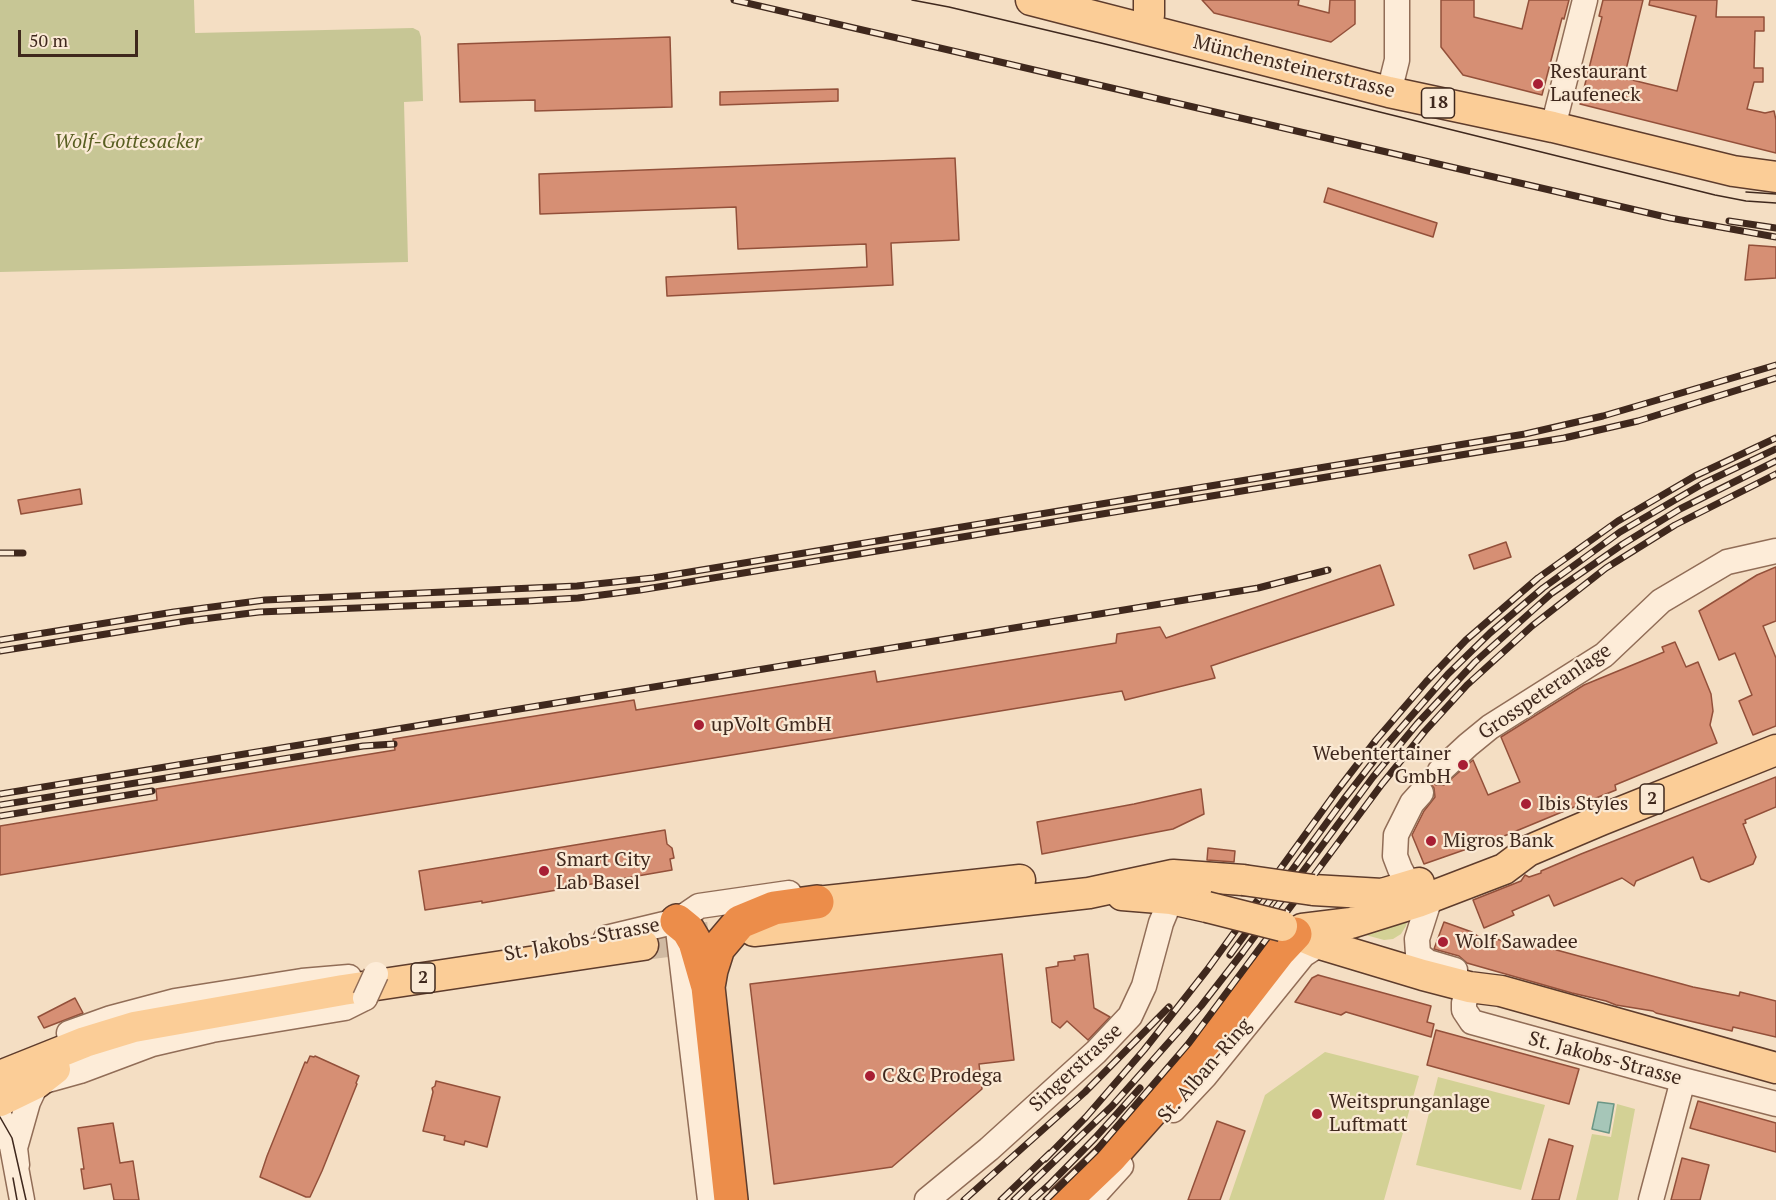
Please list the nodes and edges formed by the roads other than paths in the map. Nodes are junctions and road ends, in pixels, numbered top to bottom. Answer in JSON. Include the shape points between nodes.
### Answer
{"nodes":[{"id":1,"x":1031,"y":0,"type":"edge"},
{"id":2,"x":1397,"y":0,"type":"edge"},
{"id":3,"x":1585,"y":0,"type":"edge"},
{"id":4,"x":1147,"y":14,"type":"edge"},
{"id":5,"x":1389,"y":92,"type":"junction"},
{"id":6,"x":1553,"y":128,"type":"junction"},
{"id":7,"x":1733,"y":171,"type":"junction"},
{"id":8,"x":1776,"y":177,"type":"edge"},
{"id":9,"x":1776,"y":192,"type":"edge"},
{"id":10,"x":1776,"y":551,"type":"edge"},
{"id":11,"x":1776,"y":750,"type":"edge"},
{"id":12,"x":1440,"y":771,"type":"dead end"},
{"id":13,"x":1421,"y":793,"type":"dead end"},
{"id":14,"x":1243,"y":880,"type":"junction"},
{"id":15,"x":1172,"y":887,"type":"junction"},
{"id":16,"x":802,"y":904,"type":"junction"},
{"id":17,"x":1413,"y":906,"type":"junction"},
{"id":18,"x":676,"y":921,"type":"junction"},
{"id":19,"x":753,"y":931,"type":"dead end"},
{"id":20,"x":1300,"y":935,"type":"junction"},
{"id":21,"x":643,"y":945,"type":"tunnel mouth"},
{"id":22,"x":376,"y":974,"type":"junction"},
{"id":23,"x":708,"y":987,"type":"junction"},
{"id":24,"x":1469,"y":987,"type":"junction"},
{"id":25,"x":1501,"y":991,"type":"junction"},
{"id":26,"x":1776,"y":1068,"type":"edge"},
{"id":27,"x":16,"y":1075,"type":"edge"},
{"id":28,"x":1683,"y":1080,"type":"junction"},
{"id":29,"x":0,"y":1091,"type":"edge"},
{"id":30,"x":0,"y":1101,"type":"edge"},
{"id":31,"x":1776,"y":1104,"type":"edge"},
{"id":32,"x":0,"y":1117,"type":"edge"},
{"id":33,"x":0,"y":1145,"type":"edge"},
{"id":34,"x":17,"y":1165,"type":"junction"},
{"id":35,"x":22,"y":1200,"type":"edge"},
{"id":36,"x":710,"y":1200,"type":"edge"},
{"id":37,"x":731,"y":1200,"type":"edge"},
{"id":38,"x":927,"y":1200,"type":"edge"},
{"id":39,"x":1065,"y":1200,"type":"edge"},
{"id":40,"x":1090,"y":1200,"type":"edge"},
{"id":41,"x":1651,"y":1200,"type":"edge"}],
"edges":[{"from":1,"to":4,"type":"main road","name":"Münchensteinerstrasse"},
{"from":2,"to":5,"type":"street","via":[[1397,60]]},
{"from":3,"to":6,"type":"street"},
{"from":4,"to":5,"type":"main road","name":"Münchensteinerstrasse","number":"18","via":[[1260,60]]},
{"from":5,"to":6,"type":"main road","name":"Münchensteinerstrasse","number":"18"},
{"from":6,"to":7,"type":"main road","name":"Münchensteinerstrasse","number":"18"},
{"from":7,"to":8,"type":"main road","name":"Münchensteinerstrasse","number":"18"},
{"from":7,"to":9,"type":"main road","name":"Münchensteinerstrasse"},
{"from":10,"to":12,"type":"street","name":"Grosspeteranlage","via":[[1727,562],[1661,600],[1604,655],[1490,727]]},
{"from":11,"to":17,"type":"main road","number":"2","via":[[1528,851],[1499,856]]},
{"from":13,"to":17,"type":"street","via":[[1396,836],[1395,856]]},
{"from":14,"to":15,"type":"main road","name":"St. Jakobs-Strasse"},
{"from":14,"to":17,"type":"main road","name":"St. Jakobs-Strasse","bridge":true},
{"from":14,"to":20,"type":"main road","via":[[1257,891],[1267,909]]},
{"from":15,"to":16,"type":"main road","via":[[1113,874],[977,884]]},
{"from":15,"to":19,"type":"main road","name":"St. Jakobs-Strasse"},
{"from":15,"to":20,"type":"main road","name":"St. Jakobs-Strasse","bridge":true,"via":[[1207,907]]},
{"from":15,"to":38,"type":"street","name":"Singerstrasse","via":[[1144,986],[1130,1016],[989,1149]]},
{"from":16,"to":18,"type":"street","name":"St. Jakobs-Strasse","via":[[791,893],[725,901],[699,906]]},
{"from":16,"to":23,"type":"highway","via":[[759,913],[740,922],[718,948]]},
{"from":17,"to":20,"type":"main road","via":[[1351,923],[1302,929]]},
{"from":17,"to":20,"type":"street","name":"St. Jakobs-Strasse","via":[[1399,952]]},
{"from":17,"to":25,"type":"street","name":"St. Jakobs-Strasse","via":[[1418,954],[1428,962],[1473,976]]},
{"from":18,"to":22,"type":"street","name":"St. Jakobs-Strasse","via":[[606,938]]},
{"from":18,"to":23,"type":"highway","via":[[695,942]]},
{"from":18,"to":36,"type":"street"},
{"from":20,"to":24,"type":"main road","name":"St. Jakobs-Strasse"},
{"from":20,"to":39,"type":"highway","via":[[1268,945],[1228,1017],[1182,1076]]},
{"from":20,"to":40,"type":"street","name":"St. Alban-Ring","via":[[1302,955],[1205,1076]]},
{"from":21,"to":27,"type":"main road","name":"St. Jakobs-Strasse","number":"2","via":[[343,990],[134,1027],[86,1042]]},
{"from":22,"to":27,"type":"street","name":"St. Jakobs-Strasse","via":[[175,1001],[111,1018],[37,1047]]},
{"from":22,"to":27,"type":"street","name":"St. Jakobs-Strasse","bridge":true,"via":[[365,998],[345,1008],[152,1044],[80,1071]]},
{"from":23,"to":37,"type":"highway"},
{"from":24,"to":25,"type":"main road","name":"St. Jakobs-Strasse"},
{"from":24,"to":28,"type":"street","name":"St. Jakobs-Strasse","via":[[1464,1010],[1472,1022]]},
{"from":25,"to":26,"type":"main road","name":"St. Jakobs-Strasse"},
{"from":27,"to":29,"type":"street","name":"St. Jakobs-Strasse"},
{"from":27,"to":30,"type":"main road","name":"St. Jakobs-Strasse","number":"2"},
{"from":27,"to":34,"type":"street","via":[[24,1112],[15,1148]]},
{"from":28,"to":31,"type":"street","name":"St. Jakobs-Strasse"},
{"from":28,"to":41,"type":"street"},
{"from":32,"to":34,"type":"street"},
{"from":33,"to":34,"type":"street"},
{"from":34,"to":35,"type":"street"}]}
